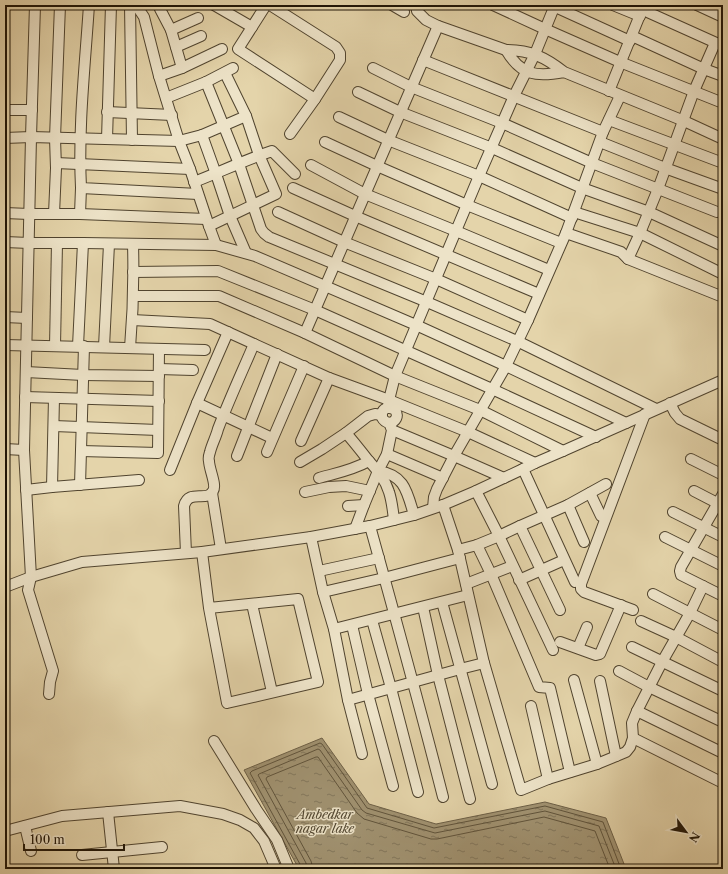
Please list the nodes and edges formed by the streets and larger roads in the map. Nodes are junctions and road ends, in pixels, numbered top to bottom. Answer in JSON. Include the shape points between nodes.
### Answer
{"nodes":[{"id":1,"x":35,"y":5,"type":"edge"},
{"id":2,"x":60,"y":5,"type":"edge"},
{"id":3,"x":89,"y":5,"type":"edge"},
{"id":4,"x":111,"y":5,"type":"edge"},
{"id":5,"x":130,"y":5,"type":"edge"},
{"id":6,"x":134,"y":5,"type":"edge"},
{"id":7,"x":214,"y":5,"type":"edge"},
{"id":8,"x":266,"y":5,"type":"edge"},
{"id":9,"x":270,"y":5,"type":"edge"},
{"id":10,"x":392,"y":5,"type":"edge"},
{"id":11,"x":416,"y":5,"type":"edge"},
{"id":12,"x":493,"y":5,"type":"edge"},
{"id":13,"x":613,"y":5,"type":"edge"},
{"id":14,"x":554,"y":6,"type":"edge"},
{"id":15,"x":701,"y":6,"type":"edge"},
{"id":16,"x":162,"y":7,"type":"edge"},
{"id":17,"x":642,"y":10,"type":"edge"},
{"id":18,"x":404,"y":12,"type":"dead end"},
{"id":19,"x":144,"y":17,"type":"junction"},
{"id":20,"x":198,"y":18,"type":"dead end"},
{"id":21,"x":723,"y":18,"type":"edge"},
{"id":22,"x":438,"y":26,"type":"junction"},
{"id":23,"x":252,"y":27,"type":"junction"},
{"id":24,"x":171,"y":30,"type":"junction"},
{"id":25,"x":545,"y":30,"type":"junction"},
{"id":26,"x":201,"y":36,"type":"dead end"},
{"id":27,"x":631,"y":38,"type":"junction"},
{"id":28,"x":719,"y":44,"type":"edge"},
{"id":29,"x":176,"y":47,"type":"junction"},
{"id":30,"x":222,"y":49,"type":"dead end"},
{"id":31,"x":506,"y":50,"type":"junction"},
{"id":32,"x":535,"y":54,"type":"junction"},
{"id":33,"x":423,"y":60,"type":"junction"},
{"id":34,"x":620,"y":62,"type":"junction"},
{"id":35,"x":182,"y":68,"type":"junction"},
{"id":36,"x":373,"y":68,"type":"dead end"},
{"id":37,"x":704,"y":69,"type":"junction"},
{"id":38,"x":526,"y":71,"type":"junction"},
{"id":39,"x":564,"y":72,"type":"junction"},
{"id":40,"x":159,"y":76,"type":"junction"},
{"id":41,"x":723,"y":76,"type":"edge"},
{"id":42,"x":206,"y":82,"type":"junction"},
{"id":43,"x":411,"y":87,"type":"junction"},
{"id":44,"x":609,"y":91,"type":"junction"},
{"id":45,"x":694,"y":91,"type":"junction"},
{"id":46,"x":358,"y":92,"type":"dead end"},
{"id":47,"x":514,"y":96,"type":"junction"},
{"id":48,"x":620,"y":96,"type":"junction"},
{"id":49,"x":166,"y":98,"type":"junction"},
{"id":50,"x":315,"y":99,"type":"junction"},
{"id":51,"x":723,"y":103,"type":"edge"},
{"id":52,"x":5,"y":110,"type":"edge"},
{"id":53,"x":32,"y":110,"type":"junction"},
{"id":54,"x":107,"y":112,"type":"junction"},
{"id":55,"x":400,"y":112,"type":"junction"},
{"id":56,"x":132,"y":113,"type":"junction"},
{"id":57,"x":172,"y":115,"type":"junction"},
{"id":58,"x":246,"y":116,"type":"junction"},
{"id":59,"x":339,"y":118,"type":"dead end"},
{"id":60,"x":609,"y":120,"type":"junction"},
{"id":61,"x":684,"y":121,"type":"junction"},
{"id":62,"x":502,"y":123,"type":"junction"},
{"id":63,"x":223,"y":126,"type":"junction"},
{"id":64,"x":202,"y":134,"type":"junction"},
{"id":65,"x":290,"y":134,"type":"dead end"},
{"id":66,"x":31,"y":137,"type":"junction"},
{"id":67,"x":602,"y":137,"type":"junction"},
{"id":68,"x":5,"y":138,"type":"edge"},
{"id":69,"x":55,"y":138,"type":"junction"},
{"id":70,"x":81,"y":139,"type":"junction"},
{"id":71,"x":107,"y":139,"type":"junction"},
{"id":72,"x":723,"y":139,"type":"edge"},
{"id":73,"x":132,"y":140,"type":"junction"},
{"id":74,"x":388,"y":140,"type":"junction"},
{"id":75,"x":179,"y":141,"type":"junction"},
{"id":76,"x":325,"y":142,"type":"dead end"},
{"id":77,"x":674,"y":144,"type":"junction"},
{"id":78,"x":492,"y":148,"type":"junction"},
{"id":79,"x":259,"y":155,"type":"junction"},
{"id":80,"x":56,"y":163,"type":"junction"},
{"id":81,"x":592,"y":163,"type":"junction"},
{"id":82,"x":723,"y":163,"type":"edge"},
{"id":83,"x":80,"y":164,"type":"junction"},
{"id":84,"x":239,"y":164,"type":"junction"},
{"id":85,"x":311,"y":165,"type":"dead end"},
{"id":86,"x":377,"y":166,"type":"junction"},
{"id":87,"x":665,"y":168,"type":"junction"},
{"id":88,"x":190,"y":169,"type":"junction"},
{"id":89,"x":216,"y":174,"type":"junction"},
{"id":90,"x":295,"y":174,"type":"dead end"},
{"id":91,"x":479,"y":176,"type":"junction"},
{"id":92,"x":194,"y":182,"type":"junction"},
{"id":93,"x":81,"y":188,"type":"junction"},
{"id":94,"x":293,"y":188,"type":"dead end"},
{"id":95,"x":582,"y":188,"type":"junction"},
{"id":96,"x":658,"y":189,"type":"junction"},
{"id":97,"x":723,"y":189,"type":"edge"},
{"id":98,"x":198,"y":194,"type":"junction"},
{"id":99,"x":365,"y":194,"type":"junction"},
{"id":100,"x":253,"y":205,"type":"junction"},
{"id":101,"x":467,"y":205,"type":"junction"},
{"id":102,"x":278,"y":212,"type":"dead end"},
{"id":103,"x":649,"y":212,"type":"junction"},
{"id":104,"x":717,"y":212,"type":"dead end"},
{"id":105,"x":5,"y":213,"type":"edge"},
{"id":106,"x":29,"y":214,"type":"junction"},
{"id":107,"x":54,"y":214,"type":"junction"},
{"id":108,"x":80,"y":214,"type":"junction"},
{"id":109,"x":573,"y":215,"type":"junction"},
{"id":110,"x":230,"y":216,"type":"junction"},
{"id":111,"x":355,"y":216,"type":"junction"},
{"id":112,"x":207,"y":222,"type":"junction"},
{"id":113,"x":456,"y":231,"type":"junction"},
{"id":114,"x":566,"y":232,"type":"junction"},
{"id":115,"x":640,"y":233,"type":"junction"},
{"id":116,"x":5,"y":242,"type":"edge"},
{"id":117,"x":344,"y":242,"type":"junction"},
{"id":118,"x":29,"y":243,"type":"junction"},
{"id":119,"x":57,"y":243,"type":"junction"},
{"id":120,"x":83,"y":243,"type":"junction"},
{"id":121,"x":561,"y":243,"type":"junction"},
{"id":122,"x":109,"y":244,"type":"junction"},
{"id":123,"x":133,"y":244,"type":"junction"},
{"id":124,"x":216,"y":245,"type":"junction"},
{"id":125,"x":723,"y":246,"type":"edge"},
{"id":126,"x":246,"y":253,"type":"junction"},
{"id":127,"x":446,"y":254,"type":"junction"},
{"id":128,"x":628,"y":259,"type":"junction"},
{"id":129,"x":335,"y":263,"type":"junction"},
{"id":130,"x":549,"y":270,"type":"junction"},
{"id":131,"x":133,"y":272,"type":"junction"},
{"id":132,"x":723,"y":274,"type":"edge"},
{"id":133,"x":436,"y":279,"type":"junction"},
{"id":134,"x":325,"y":286,"type":"junction"},
{"id":135,"x":539,"y":294,"type":"junction"},
{"id":136,"x":133,"y":296,"type":"junction"},
{"id":137,"x":723,"y":297,"type":"edge"},
{"id":138,"x":427,"y":302,"type":"junction"},
{"id":139,"x":315,"y":310,"type":"junction"},
{"id":140,"x":5,"y":317,"type":"edge"},
{"id":141,"x":27,"y":318,"type":"junction"},
{"id":142,"x":132,"y":320,"type":"junction"},
{"id":143,"x":528,"y":320,"type":"junction"},
{"id":144,"x":416,"y":325,"type":"junction"},
{"id":145,"x":228,"y":332,"type":"junction"},
{"id":146,"x":305,"y":333,"type":"junction"},
{"id":147,"x":517,"y":341,"type":"junction"},
{"id":148,"x":254,"y":344,"type":"junction"},
{"id":149,"x":5,"y":345,"type":"edge"},
{"id":150,"x":26,"y":345,"type":"junction"},
{"id":151,"x":56,"y":346,"type":"junction"},
{"id":152,"x":81,"y":346,"type":"junction"},
{"id":153,"x":104,"y":347,"type":"junction"},
{"id":154,"x":130,"y":348,"type":"junction"},
{"id":155,"x":160,"y":349,"type":"junction"},
{"id":156,"x":205,"y":350,"type":"dead end"},
{"id":157,"x":406,"y":350,"type":"junction"},
{"id":158,"x":277,"y":354,"type":"junction"},
{"id":159,"x":304,"y":366,"type":"junction"},
{"id":160,"x":506,"y":366,"type":"junction"},
{"id":161,"x":193,"y":370,"type":"dead end"},
{"id":162,"x":26,"y":372,"type":"junction"},
{"id":163,"x":159,"y":372,"type":"junction"},
{"id":164,"x":83,"y":375,"type":"junction"},
{"id":165,"x":395,"y":376,"type":"junction"},
{"id":166,"x":329,"y":378,"type":"junction"},
{"id":167,"x":723,"y":380,"type":"edge"},
{"id":168,"x":492,"y":389,"type":"junction"},
{"id":169,"x":25,"y":397,"type":"junction"},
{"id":170,"x":54,"y":398,"type":"junction"},
{"id":171,"x":83,"y":399,"type":"junction"},
{"id":172,"x":158,"y":401,"type":"junction"},
{"id":173,"x":197,"y":403,"type":"junction"},
{"id":174,"x":670,"y":403,"type":"junction"},
{"id":175,"x":386,"y":407,"type":"junction"},
{"id":176,"x":656,"y":409,"type":"junction"},
{"id":177,"x":480,"y":410,"type":"junction"},
{"id":178,"x":645,"y":414,"type":"junction"},
{"id":179,"x":223,"y":416,"type":"junction"},
{"id":180,"x":626,"y":423,"type":"junction"},
{"id":181,"x":54,"y":426,"type":"junction"},
{"id":182,"x":391,"y":426,"type":"junction"},
{"id":183,"x":82,"y":427,"type":"junction"},
{"id":184,"x":248,"y":427,"type":"junction"},
{"id":185,"x":158,"y":430,"type":"junction"},
{"id":186,"x":468,"y":432,"type":"junction"},
{"id":187,"x":346,"y":433,"type":"junction"},
{"id":188,"x":596,"y":437,"type":"junction"},
{"id":189,"x":272,"y":438,"type":"junction"},
{"id":190,"x":723,"y":440,"type":"edge"},
{"id":191,"x":301,"y":441,"type":"dead end"},
{"id":192,"x":5,"y":449,"type":"edge"},
{"id":193,"x":24,"y":450,"type":"junction"},
{"id":194,"x":81,"y":451,"type":"junction"},
{"id":195,"x":266,"y":452,"type":"dead end"},
{"id":196,"x":563,"y":452,"type":"junction"},
{"id":197,"x":387,"y":454,"type":"junction"},
{"id":198,"x":237,"y":456,"type":"dead end"},
{"id":199,"x":454,"y":456,"type":"junction"},
{"id":200,"x":691,"y":459,"type":"dead end"},
{"id":201,"x":369,"y":461,"type":"junction"},
{"id":202,"x":300,"y":462,"type":"dead end"},
{"id":203,"x":534,"y":463,"type":"junction"},
{"id":204,"x":523,"y":469,"type":"junction"},
{"id":205,"x":170,"y":470,"type":"dead end"},
{"id":206,"x":378,"y":471,"type":"junction"},
{"id":207,"x":723,"y":475,"type":"edge"},
{"id":208,"x":319,"y":478,"type":"dead end"},
{"id":209,"x":443,"y":478,"type":"junction"},
{"id":210,"x":504,"y":478,"type":"junction"},
{"id":211,"x":139,"y":480,"type":"dead end"},
{"id":212,"x":606,"y":484,"type":"dead end"},
{"id":213,"x":80,"y":485,"type":"junction"},
{"id":214,"x":52,"y":487,"type":"junction"},
{"id":215,"x":26,"y":490,"type":"junction"},
{"id":216,"x":370,"y":491,"type":"junction"},
{"id":217,"x":476,"y":491,"type":"junction"},
{"id":218,"x":694,"y":491,"type":"dead end"},
{"id":219,"x":305,"y":492,"type":"dead end"},
{"id":220,"x":212,"y":493,"type":"junction"},
{"id":221,"x":590,"y":493,"type":"junction"},
{"id":222,"x":721,"y":501,"type":"edge"},
{"id":223,"x":568,"y":505,"type":"junction"},
{"id":224,"x":348,"y":506,"type":"dead end"},
{"id":225,"x":364,"y":506,"type":"junction"},
{"id":226,"x":438,"y":506,"type":"junction"},
{"id":227,"x":673,"y":512,"type":"dead end"},
{"id":228,"x":414,"y":515,"type":"junction"},
{"id":229,"x":544,"y":515,"type":"junction"},
{"id":230,"x":601,"y":516,"type":"dead end"},
{"id":231,"x":394,"y":520,"type":"junction"},
{"id":232,"x":370,"y":526,"type":"junction"},
{"id":233,"x":520,"y":526,"type":"junction"},
{"id":234,"x":704,"y":527,"type":"junction"},
{"id":235,"x":355,"y":529,"type":"junction"},
{"id":236,"x":499,"y":536,"type":"junction"},
{"id":237,"x":665,"y":537,"type":"dead end"},
{"id":238,"x":723,"y":537,"type":"edge"},
{"id":239,"x":310,"y":538,"type":"junction"},
{"id":240,"x":584,"y":542,"type":"dead end"},
{"id":241,"x":477,"y":545,"type":"junction"},
{"id":242,"x":221,"y":549,"type":"junction"},
{"id":243,"x":690,"y":549,"type":"junction"},
{"id":244,"x":202,"y":552,"type":"junction"},
{"id":245,"x":186,"y":553,"type":"junction"},
{"id":246,"x":459,"y":554,"type":"junction"},
{"id":247,"x":379,"y":558,"type":"junction"},
{"id":248,"x":564,"y":560,"type":"junction"},
{"id":249,"x":512,"y":566,"type":"junction"},
{"id":250,"x":723,"y":566,"type":"edge"},
{"id":251,"x":542,"y":571,"type":"junction"},
{"id":252,"x":319,"y":572,"type":"junction"},
{"id":253,"x":490,"y":574,"type":"junction"},
{"id":254,"x":31,"y":577,"type":"junction"},
{"id":255,"x":384,"y":578,"type":"junction"},
{"id":256,"x":519,"y":580,"type":"junction"},
{"id":257,"x":575,"y":582,"type":"dead end"},
{"id":258,"x":466,"y":584,"type":"junction"},
{"id":259,"x":703,"y":586,"type":"junction"},
{"id":260,"x":5,"y":587,"type":"edge"},
{"id":261,"x":323,"y":592,"type":"junction"},
{"id":262,"x":653,"y":594,"type":"dead end"},
{"id":263,"x":468,"y":595,"type":"junction"},
{"id":264,"x":723,"y":596,"type":"edge"},
{"id":265,"x":442,"y":602,"type":"junction"},
{"id":266,"x":252,"y":604,"type":"junction"},
{"id":267,"x":621,"y":605,"type":"junction"},
{"id":268,"x":423,"y":607,"type":"junction"},
{"id":269,"x":209,"y":608,"type":"junction"},
{"id":270,"x":560,"y":610,"type":"dead end"},
{"id":271,"x":633,"y":610,"type":"dead end"},
{"id":272,"x":395,"y":613,"type":"junction"},
{"id":273,"x":690,"y":613,"type":"junction"},
{"id":274,"x":372,"y":620,"type":"junction"},
{"id":275,"x":641,"y":621,"type":"dead end"},
{"id":276,"x":352,"y":625,"type":"junction"},
{"id":277,"x":587,"y":627,"type":"dead end"},
{"id":278,"x":334,"y":629,"type":"junction"},
{"id":279,"x":723,"y":630,"type":"edge"},
{"id":280,"x":676,"y":638,"type":"junction"},
{"id":281,"x":560,"y":642,"type":"dead end"},
{"id":282,"x":632,"y":647,"type":"dead end"},
{"id":283,"x":578,"y":648,"type":"junction"},
{"id":284,"x":552,"y":650,"type":"dead end"},
{"id":285,"x":662,"y":662,"type":"junction"},
{"id":286,"x":723,"y":662,"type":"edge"},
{"id":287,"x":484,"y":663,"type":"junction"},
{"id":288,"x":460,"y":669,"type":"junction"},
{"id":289,"x":619,"y":671,"type":"dead end"},
{"id":290,"x":438,"y":675,"type":"junction"},
{"id":291,"x":574,"y":680,"type":"dead end"},
{"id":292,"x":600,"y":681,"type":"dead end"},
{"id":293,"x":413,"y":682,"type":"junction"},
{"id":294,"x":649,"y":687,"type":"junction"},
{"id":295,"x":391,"y":688,"type":"junction"},
{"id":296,"x":723,"y":691,"type":"edge"},
{"id":297,"x":272,"y":692,"type":"junction"},
{"id":298,"x":49,"y":694,"type":"dead end"},
{"id":299,"x":368,"y":694,"type":"junction"},
{"id":300,"x":348,"y":700,"type":"junction"},
{"id":301,"x":531,"y":706,"type":"dead end"},
{"id":302,"x":637,"y":711,"type":"junction"},
{"id":303,"x":723,"y":722,"type":"edge"},
{"id":304,"x":633,"y":738,"type":"junction"},
{"id":305,"x":214,"y":741,"type":"dead end"},
{"id":306,"x":723,"y":753,"type":"edge"},
{"id":307,"x":362,"y":754,"type":"dead end"},
{"id":308,"x":616,"y":756,"type":"junction"},
{"id":309,"x":597,"y":764,"type":"junction"},
{"id":310,"x":570,"y":772,"type":"junction"},
{"id":311,"x":548,"y":779,"type":"junction"},
{"id":312,"x":723,"y":782,"type":"edge"},
{"id":313,"x":492,"y":784,"type":"dead end"},
{"id":314,"x":393,"y":786,"type":"dead end"},
{"id":315,"x":418,"y":792,"type":"dead end"},
{"id":316,"x":443,"y":797,"type":"dead end"},
{"id":317,"x":470,"y":799,"type":"dead end"},
{"id":318,"x":108,"y":812,"type":"junction"},
{"id":319,"x":25,"y":826,"type":"junction"},
{"id":320,"x":5,"y":831,"type":"edge"},
{"id":321,"x":162,"y":847,"type":"dead end"},
{"id":322,"x":31,"y":851,"type":"dead end"},
{"id":323,"x":112,"y":852,"type":"junction"},
{"id":324,"x":82,"y":855,"type":"dead end"},
{"id":325,"x":114,"y":869,"type":"edge"},
{"id":326,"x":276,"y":869,"type":"edge"},
{"id":327,"x":289,"y":869,"type":"edge"}],
"edges":[{"from":1,"to":53,"type":"street"},
{"from":2,"to":69,"type":"street"},
{"from":3,"to":70,"type":"street"},
{"from":4,"to":54,"type":"street"},
{"from":5,"to":56,"type":"street"},
{"from":6,"to":19,"type":"street"},
{"from":7,"to":23,"type":"street"},
{"from":8,"to":23,"type":"street"},
{"from":9,"to":50,"type":"street","via":[[340,53],[340,60]]},
{"from":10,"to":18,"type":"street"},
{"from":11,"to":22,"type":"street","via":[[417,11],[426,20]]},
{"from":12,"to":25,"type":"street"},
{"from":13,"to":17,"type":"street"},
{"from":14,"to":25,"type":"street"},
{"from":14,"to":27,"type":"street"},
{"from":15,"to":21,"type":"street"},
{"from":16,"to":19,"type":"street"},
{"from":16,"to":24,"type":"street"},
{"from":17,"to":27,"type":"street"},
{"from":17,"to":28,"type":"street"},
{"from":19,"to":40,"type":"street"},
{"from":20,"to":24,"type":"street"},
{"from":22,"to":31,"type":"street"},
{"from":22,"to":33,"type":"street"},
{"from":23,"to":50,"type":"street","via":[[238,49]]},
{"from":24,"to":29,"type":"street"},
{"from":25,"to":32,"type":"street"},
{"from":25,"to":34,"type":"street"},
{"from":26,"to":29,"type":"street"},
{"from":27,"to":34,"type":"street"},
{"from":27,"to":37,"type":"street"},
{"from":28,"to":37,"type":"street"},
{"from":29,"to":35,"type":"street"},
{"from":30,"to":35,"type":"street"},
{"from":31,"to":32,"type":"street"},
{"from":31,"to":38,"type":"street","via":[[517,65]]},
{"from":32,"to":38,"type":"street"},
{"from":32,"to":39,"type":"street"},
{"from":33,"to":43,"type":"street"},
{"from":33,"to":47,"type":"street"},
{"from":34,"to":44,"type":"street"},
{"from":34,"to":45,"type":"street"},
{"from":35,"to":40,"type":"street"},
{"from":36,"to":43,"type":"street"},
{"from":37,"to":41,"type":"street"},
{"from":37,"to":45,"type":"street"},
{"from":38,"to":39,"type":"street","via":[[543,75]]},
{"from":38,"to":47,"type":"street"},
{"from":39,"to":44,"type":"street"},
{"from":40,"to":49,"type":"street"},
{"from":42,"to":49,"type":"street"},
{"from":42,"to":58,"type":"street","via":[[229,70]]},
{"from":42,"to":63,"type":"street"},
{"from":43,"to":55,"type":"street"},
{"from":43,"to":62,"type":"street"},
{"from":44,"to":48,"type":"street"},
{"from":45,"to":51,"type":"street"},
{"from":45,"to":61,"type":"street"},
{"from":46,"to":55,"type":"street"},
{"from":47,"to":62,"type":"street"},
{"from":47,"to":67,"type":"street"},
{"from":48,"to":60,"type":"street"},
{"from":48,"to":61,"type":"street"},
{"from":49,"to":57,"type":"street"},
{"from":50,"to":65,"type":"street"},
{"from":52,"to":53,"type":"street"},
{"from":53,"to":66,"type":"street"},
{"from":54,"to":56,"type":"street"},
{"from":54,"to":71,"type":"street"},
{"from":55,"to":74,"type":"street"},
{"from":55,"to":78,"type":"street"},
{"from":56,"to":57,"type":"street"},
{"from":56,"to":73,"type":"street"},
{"from":57,"to":75,"type":"street"},
{"from":58,"to":63,"type":"street"},
{"from":58,"to":79,"type":"street"},
{"from":59,"to":74,"type":"street"},
{"from":60,"to":67,"type":"street"},
{"from":60,"to":77,"type":"street"},
{"from":61,"to":72,"type":"street"},
{"from":61,"to":77,"type":"street"},
{"from":62,"to":78,"type":"street"},
{"from":62,"to":81,"type":"street"},
{"from":63,"to":64,"type":"street"},
{"from":63,"to":84,"type":"street"},
{"from":64,"to":75,"type":"street"},
{"from":64,"to":89,"type":"street"},
{"from":66,"to":68,"type":"street"},
{"from":66,"to":69,"type":"street"},
{"from":66,"to":106,"type":"street"},
{"from":67,"to":81,"type":"street"},
{"from":67,"to":87,"type":"street"},
{"from":69,"to":70,"type":"street"},
{"from":69,"to":80,"type":"street"},
{"from":70,"to":71,"type":"street"},
{"from":70,"to":83,"type":"street"},
{"from":71,"to":73,"type":"street"},
{"from":73,"to":75,"type":"street"},
{"from":74,"to":86,"type":"street"},
{"from":74,"to":91,"type":"street"},
{"from":75,"to":88,"type":"street"},
{"from":76,"to":86,"type":"street"},
{"from":77,"to":82,"type":"street"},
{"from":77,"to":87,"type":"street"},
{"from":78,"to":91,"type":"street"},
{"from":78,"to":95,"type":"street"},
{"from":79,"to":84,"type":"street"},
{"from":79,"to":90,"type":"street","via":[[272,151]]},
{"from":79,"to":100,"type":"street","via":[[276,194]]},
{"from":80,"to":83,"type":"street"},
{"from":80,"to":107,"type":"street"},
{"from":81,"to":95,"type":"street"},
{"from":81,"to":96,"type":"street"},
{"from":83,"to":88,"type":"street"},
{"from":83,"to":93,"type":"street"},
{"from":84,"to":89,"type":"street"},
{"from":84,"to":100,"type":"street"},
{"from":85,"to":99,"type":"street"},
{"from":86,"to":99,"type":"street"},
{"from":86,"to":101,"type":"street"},
{"from":87,"to":96,"type":"street"},
{"from":87,"to":97,"type":"street"},
{"from":88,"to":92,"type":"street"},
{"from":89,"to":92,"type":"street"},
{"from":89,"to":110,"type":"street"},
{"from":91,"to":101,"type":"street"},
{"from":91,"to":109,"type":"street"},
{"from":92,"to":98,"type":"street"},
{"from":93,"to":98,"type":"street"},
{"from":93,"to":108,"type":"street"},
{"from":94,"to":111,"type":"street"},
{"from":95,"to":103,"type":"street"},
{"from":95,"to":109,"type":"street"},
{"from":96,"to":103,"type":"street"},
{"from":96,"to":104,"type":"street"},
{"from":98,"to":112,"type":"street"},
{"from":99,"to":111,"type":"street"},
{"from":99,"to":113,"type":"street"},
{"from":100,"to":110,"type":"street"},
{"from":100,"to":129,"type":"street","via":[[261,229],[269,237]]},
{"from":101,"to":113,"type":"street"},
{"from":101,"to":121,"type":"street"},
{"from":102,"to":117,"type":"street"},
{"from":103,"to":115,"type":"street"},
{"from":103,"to":125,"type":"street"},
{"from":105,"to":106,"type":"street"},
{"from":106,"to":107,"type":"street"},
{"from":106,"to":118,"type":"street"},
{"from":107,"to":108,"type":"street"},
{"from":108,"to":112,"type":"street"},
{"from":109,"to":114,"type":"street"},
{"from":109,"to":115,"type":"street"},
{"from":110,"to":112,"type":"street"},
{"from":110,"to":126,"type":"street"},
{"from":111,"to":117,"type":"street"},
{"from":111,"to":127,"type":"street"},
{"from":112,"to":124,"type":"street"},
{"from":113,"to":127,"type":"street"},
{"from":113,"to":130,"type":"street"},
{"from":114,"to":121,"type":"street"},
{"from":114,"to":128,"type":"street","via":[[621,252]]},
{"from":115,"to":128,"type":"street"},
{"from":115,"to":132,"type":"street"},
{"from":116,"to":118,"type":"street"},
{"from":117,"to":129,"type":"street"},
{"from":117,"to":133,"type":"street"},
{"from":118,"to":119,"type":"street"},
{"from":118,"to":141,"type":"street"},
{"from":119,"to":120,"type":"street"},
{"from":119,"to":151,"type":"street"},
{"from":120,"to":122,"type":"street"},
{"from":120,"to":152,"type":"street"},
{"from":121,"to":130,"type":"street"},
{"from":122,"to":123,"type":"street"},
{"from":122,"to":153,"type":"street"},
{"from":123,"to":124,"type":"street"},
{"from":123,"to":131,"type":"street"},
{"from":124,"to":126,"type":"street"},
{"from":126,"to":134,"type":"street"},
{"from":127,"to":133,"type":"street"},
{"from":127,"to":135,"type":"street"},
{"from":128,"to":137,"type":"street"},
{"from":129,"to":134,"type":"street"},
{"from":129,"to":138,"type":"street"},
{"from":130,"to":135,"type":"street"},
{"from":131,"to":136,"type":"street"},
{"from":131,"to":139,"type":"street","via":[[218,271]]},
{"from":133,"to":138,"type":"street"},
{"from":133,"to":143,"type":"street"},
{"from":134,"to":139,"type":"street"},
{"from":134,"to":144,"type":"street"},
{"from":135,"to":143,"type":"street"},
{"from":136,"to":142,"type":"street"},
{"from":136,"to":146,"type":"street","via":[[219,296]]},
{"from":138,"to":144,"type":"street"},
{"from":138,"to":147,"type":"street"},
{"from":139,"to":146,"type":"street"},
{"from":139,"to":157,"type":"street"},
{"from":140,"to":141,"type":"street"},
{"from":141,"to":150,"type":"street"},
{"from":142,"to":145,"type":"street","via":[[210,324]]},
{"from":142,"to":154,"type":"street"},
{"from":143,"to":147,"type":"street"},
{"from":144,"to":157,"type":"street"},
{"from":144,"to":160,"type":"street"},
{"from":145,"to":148,"type":"street"},
{"from":145,"to":173,"type":"street"},
{"from":146,"to":165,"type":"street"},
{"from":147,"to":160,"type":"street"},
{"from":147,"to":176,"type":"street"},
{"from":148,"to":158,"type":"street"},
{"from":148,"to":179,"type":"street"},
{"from":149,"to":150,"type":"street"},
{"from":150,"to":151,"type":"street"},
{"from":150,"to":162,"type":"street"},
{"from":151,"to":152,"type":"street"},
{"from":152,"to":153,"type":"street"},
{"from":152,"to":164,"type":"street"},
{"from":153,"to":154,"type":"street"},
{"from":154,"to":155,"type":"street"},
{"from":155,"to":156,"type":"street"},
{"from":155,"to":163,"type":"street"},
{"from":157,"to":165,"type":"street"},
{"from":157,"to":168,"type":"street"},
{"from":158,"to":159,"type":"street"},
{"from":158,"to":184,"type":"street"},
{"from":159,"to":166,"type":"street"},
{"from":159,"to":189,"type":"street"},
{"from":160,"to":168,"type":"street"},
{"from":160,"to":180,"type":"street"},
{"from":161,"to":163,"type":"street"},
{"from":162,"to":164,"type":"street"},
{"from":162,"to":169,"type":"street"},
{"from":163,"to":164,"type":"street"},
{"from":163,"to":172,"type":"street"},
{"from":164,"to":171,"type":"street"},
{"from":165,"to":175,"type":"street"},
{"from":165,"to":177,"type":"street"},
{"from":166,"to":175,"type":"street"},
{"from":166,"to":191,"type":"street"},
{"from":167,"to":174,"type":"street"},
{"from":168,"to":177,"type":"street"},
{"from":168,"to":188,"type":"street"},
{"from":169,"to":170,"type":"street"},
{"from":169,"to":193,"type":"street"},
{"from":170,"to":171,"type":"street"},
{"from":170,"to":181,"type":"street"},
{"from":171,"to":172,"type":"street"},
{"from":171,"to":183,"type":"street"},
{"from":172,"to":185,"type":"street"},
{"from":173,"to":179,"type":"street"},
{"from":173,"to":205,"type":"street"},
{"from":174,"to":176,"type":"street"},
{"from":174,"to":190,"type":"street","via":[[680,418]]},
{"from":175,"to":182,"type":"street","via":[[383,420]]},
{"from":175,"to":182,"type":"street","via":[[391,407],[397,415]]},
{"from":175,"to":186,"type":"street"},
{"from":175,"to":187,"type":"street","via":[[368,416]]},
{"from":176,"to":178,"type":"street"},
{"from":177,"to":186,"type":"street"},
{"from":177,"to":196,"type":"street"},
{"from":178,"to":180,"type":"street"},
{"from":178,"to":267,"type":"street","via":[[581,584],[584,592]]},
{"from":179,"to":184,"type":"street"},
{"from":179,"to":220,"type":"street","via":[[208,460],[214,487]]},
{"from":180,"to":188,"type":"street"},
{"from":181,"to":183,"type":"street"},
{"from":181,"to":214,"type":"street"},
{"from":182,"to":197,"type":"street"},
{"from":182,"to":199,"type":"street"},
{"from":183,"to":185,"type":"street"},
{"from":183,"to":194,"type":"street"},
{"from":184,"to":189,"type":"street"},
{"from":184,"to":198,"type":"street"},
{"from":185,"to":194,"type":"street","via":[[158,453]]},
{"from":186,"to":199,"type":"street"},
{"from":186,"to":203,"type":"street"},
{"from":187,"to":201,"type":"street"},
{"from":187,"to":202,"type":"street"},
{"from":188,"to":196,"type":"street"},
{"from":189,"to":195,"type":"street"},
{"from":192,"to":193,"type":"street"},
{"from":193,"to":215,"type":"street"},
{"from":194,"to":213,"type":"street"},
{"from":196,"to":203,"type":"street"},
{"from":197,"to":206,"type":"street"},
{"from":197,"to":209,"type":"street"},
{"from":199,"to":209,"type":"street"},
{"from":199,"to":210,"type":"street"},
{"from":200,"to":207,"type":"street"},
{"from":201,"to":206,"type":"street"},
{"from":201,"to":208,"type":"street"},
{"from":203,"to":204,"type":"street"},
{"from":204,"to":210,"type":"street"},
{"from":204,"to":229,"type":"street"},
{"from":206,"to":216,"type":"street"},
{"from":206,"to":228,"type":"street","via":[[387,472],[401,482],[407,491]]},
{"from":206,"to":231,"type":"street","via":[[389,491]]},
{"from":209,"to":226,"type":"street","via":[[434,497]]},
{"from":210,"to":217,"type":"street"},
{"from":211,"to":213,"type":"street"},
{"from":212,"to":221,"type":"street"},
{"from":213,"to":214,"type":"street"},
{"from":214,"to":215,"type":"street"},
{"from":215,"to":254,"type":"street"},
{"from":216,"to":219,"type":"street","via":[[346,486]]},
{"from":216,"to":225,"type":"street"},
{"from":217,"to":226,"type":"street"},
{"from":217,"to":236,"type":"street"},
{"from":218,"to":222,"type":"street"},
{"from":220,"to":242,"type":"street"},
{"from":220,"to":245,"type":"street","via":[[188,498],[185,501]]},
{"from":221,"to":223,"type":"street"},
{"from":221,"to":230,"type":"street"},
{"from":222,"to":234,"type":"street"},
{"from":223,"to":229,"type":"street"},
{"from":223,"to":240,"type":"street"},
{"from":224,"to":225,"type":"street"},
{"from":225,"to":235,"type":"street"},
{"from":226,"to":228,"type":"street"},
{"from":226,"to":246,"type":"street"},
{"from":227,"to":234,"type":"street"},
{"from":228,"to":231,"type":"street"},
{"from":229,"to":233,"type":"street"},
{"from":229,"to":248,"type":"street"},
{"from":231,"to":232,"type":"street"},
{"from":232,"to":235,"type":"street"},
{"from":232,"to":247,"type":"street"},
{"from":233,"to":236,"type":"street"},
{"from":233,"to":251,"type":"street"},
{"from":234,"to":238,"type":"street"},
{"from":234,"to":243,"type":"street"},
{"from":235,"to":239,"type":"street"},
{"from":236,"to":241,"type":"street"},
{"from":236,"to":249,"type":"street"},
{"from":237,"to":243,"type":"street"},
{"from":239,"to":242,"type":"street"},
{"from":239,"to":252,"type":"street"},
{"from":241,"to":246,"type":"street"},
{"from":241,"to":253,"type":"street"},
{"from":242,"to":244,"type":"street"},
{"from":243,"to":250,"type":"street"},
{"from":243,"to":259,"type":"street","via":[[681,567],[681,575]]},
{"from":244,"to":245,"type":"street"},
{"from":244,"to":269,"type":"street"},
{"from":245,"to":254,"type":"street","via":[[82,562]]},
{"from":246,"to":255,"type":"street"},
{"from":246,"to":258,"type":"street"},
{"from":247,"to":252,"type":"street"},
{"from":247,"to":255,"type":"street"},
{"from":248,"to":251,"type":"street"},
{"from":248,"to":257,"type":"street"},
{"from":249,"to":253,"type":"street"},
{"from":249,"to":256,"type":"street"},
{"from":251,"to":256,"type":"street"},
{"from":251,"to":270,"type":"street"},
{"from":252,"to":261,"type":"street"},
{"from":253,"to":258,"type":"street"},
{"from":253,"to":310,"type":"street","via":[[539,687],[550,688]]},
{"from":254,"to":260,"type":"street"},
{"from":254,"to":298,"type":"street","via":[[28,590],[53,671]]},
{"from":255,"to":261,"type":"street"},
{"from":255,"to":272,"type":"street"},
{"from":256,"to":284,"type":"street"},
{"from":258,"to":263,"type":"street"},
{"from":259,"to":264,"type":"street"},
{"from":259,"to":273,"type":"street"},
{"from":261,"to":278,"type":"street"},
{"from":262,"to":273,"type":"street"},
{"from":263,"to":265,"type":"street"},
{"from":263,"to":287,"type":"street"},
{"from":265,"to":268,"type":"street"},
{"from":265,"to":288,"type":"street"},
{"from":266,"to":269,"type":"street"},
{"from":266,"to":297,"type":"street"},
{"from":266,"to":297,"type":"street","via":[[298,599],[318,682]]},
{"from":267,"to":271,"type":"street"},
{"from":267,"to":283,"type":"street","via":[[600,654],[596,655]]},
{"from":268,"to":272,"type":"street"},
{"from":268,"to":290,"type":"street"},
{"from":269,"to":297,"type":"street","via":[[227,703]]},
{"from":272,"to":274,"type":"street"},
{"from":272,"to":293,"type":"street"},
{"from":273,"to":279,"type":"street"},
{"from":273,"to":280,"type":"street"},
{"from":274,"to":276,"type":"street"},
{"from":274,"to":295,"type":"street"},
{"from":275,"to":280,"type":"street"},
{"from":276,"to":278,"type":"street"},
{"from":276,"to":299,"type":"street"},
{"from":277,"to":283,"type":"street"},
{"from":278,"to":300,"type":"street"},
{"from":280,"to":285,"type":"street"},
{"from":280,"to":286,"type":"street"},
{"from":281,"to":283,"type":"street"},
{"from":282,"to":285,"type":"street"},
{"from":285,"to":294,"type":"street"},
{"from":285,"to":296,"type":"street"},
{"from":287,"to":288,"type":"street"},
{"from":287,"to":311,"type":"street","via":[[521,790]]},
{"from":288,"to":290,"type":"street"},
{"from":288,"to":313,"type":"street"},
{"from":289,"to":294,"type":"street"},
{"from":290,"to":293,"type":"street"},
{"from":290,"to":317,"type":"street"},
{"from":291,"to":309,"type":"street"},
{"from":292,"to":308,"type":"street"},
{"from":293,"to":295,"type":"street"},
{"from":293,"to":316,"type":"street"},
{"from":294,"to":302,"type":"street"},
{"from":294,"to":303,"type":"street"},
{"from":295,"to":299,"type":"street"},
{"from":295,"to":315,"type":"street"},
{"from":299,"to":300,"type":"street"},
{"from":299,"to":314,"type":"street"},
{"from":300,"to":307,"type":"street"},
{"from":301,"to":311,"type":"street"},
{"from":302,"to":304,"type":"street","via":[[632,723]]},
{"from":302,"to":306,"type":"street"},
{"from":304,"to":308,"type":"street","via":[[626,752]]},
{"from":304,"to":312,"type":"street"},
{"from":305,"to":327,"type":"street","via":[[277,840]]},
{"from":308,"to":309,"type":"street"},
{"from":309,"to":310,"type":"street"},
{"from":310,"to":311,"type":"street"},
{"from":318,"to":319,"type":"street","via":[[62,816]]},
{"from":318,"to":323,"type":"street"},
{"from":318,"to":326,"type":"street","via":[[180,806],[223,814],[254,828],[264,841]]},
{"from":319,"to":320,"type":"street"},
{"from":319,"to":322,"type":"street"},
{"from":321,"to":323,"type":"street"},
{"from":323,"to":324,"type":"street"},
{"from":323,"to":325,"type":"street"}]}
